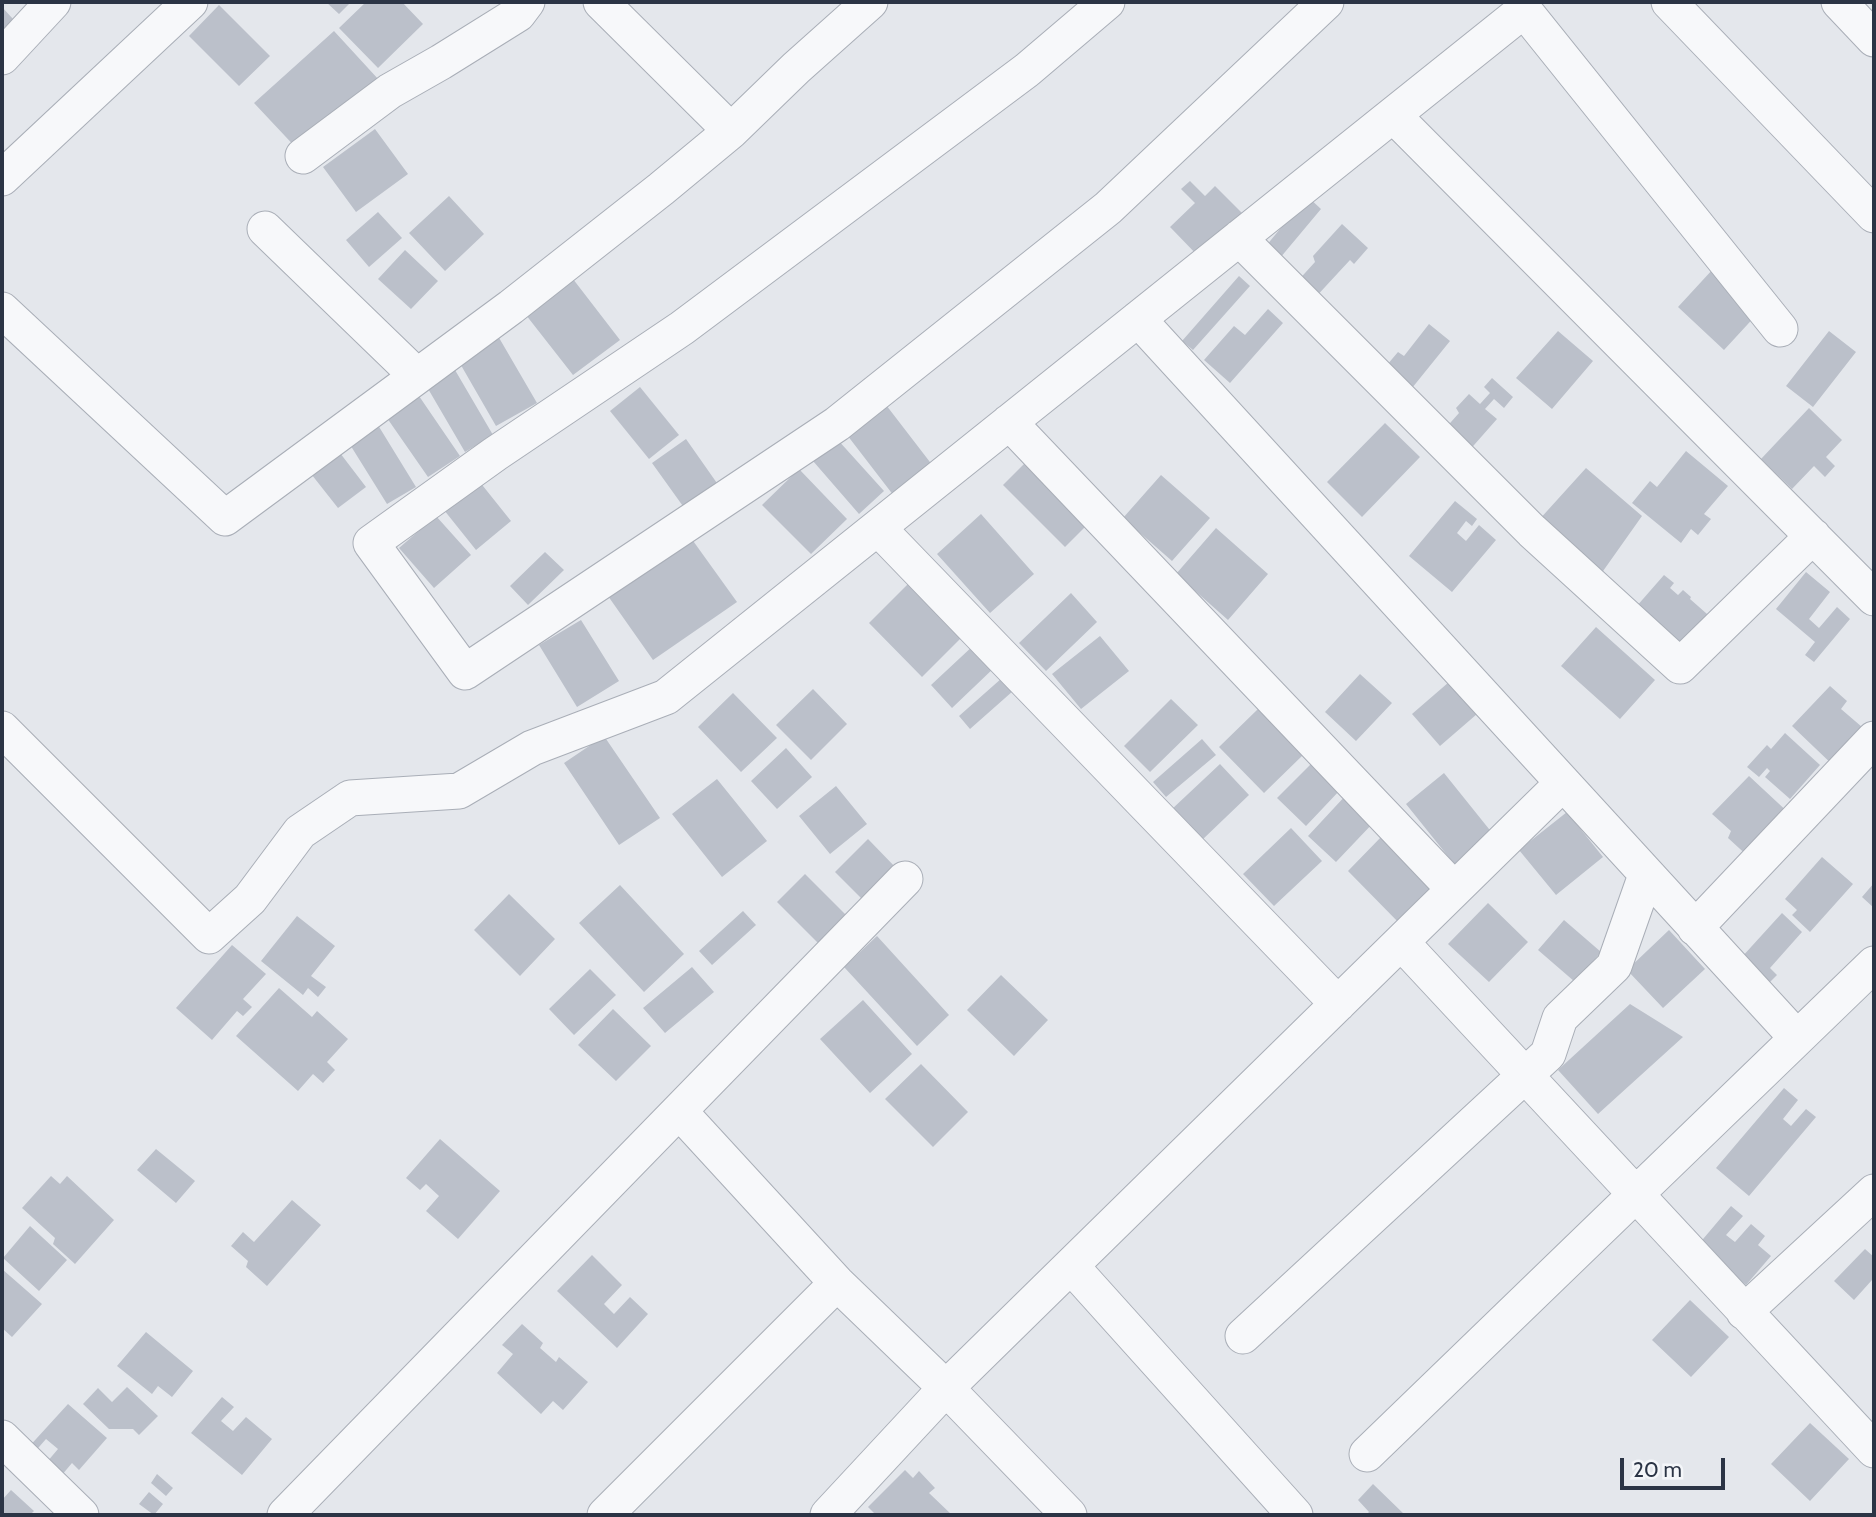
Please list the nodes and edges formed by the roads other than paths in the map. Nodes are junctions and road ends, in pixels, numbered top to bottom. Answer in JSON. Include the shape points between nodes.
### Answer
{"nodes":[{"id":1,"x":53,"y":2,"type":"edge"},
{"id":2,"x":190,"y":2,"type":"edge"},
{"id":3,"x":527,"y":2,"type":"edge"},
{"id":4,"x":601,"y":2,"type":"edge"},
{"id":5,"x":870,"y":2,"type":"edge"},
{"id":6,"x":1107,"y":2,"type":"edge"},
{"id":7,"x":1326,"y":2,"type":"edge"},
{"id":8,"x":1669,"y":2,"type":"edge"},
{"id":9,"x":1839,"y":2,"type":"edge"},
{"id":10,"x":1524,"y":4,"type":"edge"},
{"id":11,"x":1874,"y":39,"type":"edge"},
{"id":12,"x":2,"y":57,"type":"edge"},
{"id":13,"x":1393,"y":115,"type":"junction"},
{"id":14,"x":731,"y":131,"type":"junction"},
{"id":15,"x":303,"y":156,"type":"dead end"},
{"id":16,"x":2,"y":178,"type":"edge"},
{"id":17,"x":1874,"y":215,"type":"edge"},
{"id":18,"x":265,"y":229,"type":"dead end"},
{"id":19,"x":1238,"y":238,"type":"junction"},
{"id":20,"x":2,"y":310,"type":"edge"},
{"id":21,"x":1138,"y":319,"type":"junction"},
{"id":22,"x":1780,"y":329,"type":"dead end"},
{"id":23,"x":418,"y":376,"type":"junction"},
{"id":24,"x":1009,"y":422,"type":"junction"},
{"id":25,"x":878,"y":527,"type":"junction"},
{"id":26,"x":1813,"y":536,"type":"junction"},
{"id":27,"x":1874,"y":598,"type":"edge"},
{"id":28,"x":2,"y":729,"type":"edge"},
{"id":29,"x":1874,"y":739,"type":"edge"},
{"id":30,"x":1563,"y":783,"type":"junction"},
{"id":31,"x":1646,"y":875,"type":"junction"},
{"id":32,"x":905,"y":879,"type":"dead end"},
{"id":33,"x":1454,"y":889,"type":"junction"},
{"id":34,"x":1695,"y":928,"type":"junction"},
{"id":35,"x":1401,"y":942,"type":"junction"},
{"id":36,"x":1874,"y":964,"type":"edge"},
{"id":37,"x":1338,"y":1004,"type":"junction"},
{"id":38,"x":1797,"y":1038,"type":"junction"},
{"id":39,"x":1524,"y":1075,"type":"junction"},
{"id":40,"x":679,"y":1111,"type":"junction"},
{"id":41,"x":1874,"y":1192,"type":"edge"},
{"id":42,"x":1635,"y":1195,"type":"junction"},
{"id":43,"x":1071,"y":1266,"type":"junction"},
{"id":44,"x":836,"y":1283,"type":"junction"},
{"id":45,"x":1745,"y":1312,"type":"junction"},
{"id":46,"x":1243,"y":1335,"type":"dead end"},
{"id":47,"x":946,"y":1388,"type":"junction"},
{"id":48,"x":2,"y":1438,"type":"edge"},
{"id":49,"x":1874,"y":1450,"type":"edge"},
{"id":50,"x":1367,"y":1454,"type":"dead end"},
{"id":51,"x":1065,"y":1514,"type":"edge"},
{"id":52,"x":81,"y":1515,"type":"edge"},
{"id":53,"x":285,"y":1515,"type":"edge"},
{"id":54,"x":604,"y":1515,"type":"edge"},
{"id":55,"x":828,"y":1515,"type":"edge"},
{"id":56,"x":1295,"y":1515,"type":"edge"}],
"edges":[{"from":1,"to":12,"type":"street"},
{"from":2,"to":16,"type":"street"},
{"from":3,"to":15,"type":"street","via":[[518,14],[390,91]]},
{"from":4,"to":14,"type":"street"},
{"from":5,"to":14,"type":"street"},
{"from":6,"to":7,"type":"street","via":[[1027,70],[682,328],[370,543],[465,672],[837,424],[1108,208]]},
{"from":8,"to":17,"type":"street"},
{"from":9,"to":11,"type":"street"},
{"from":10,"to":13,"type":"street"},
{"from":10,"to":22,"type":"street"},
{"from":13,"to":19,"type":"street"},
{"from":13,"to":26,"type":"street"},
{"from":14,"to":23,"type":"street","via":[[512,307]]},
{"from":18,"to":23,"type":"street"},
{"from":19,"to":21,"type":"street"},
{"from":19,"to":26,"type":"street","via":[[1532,531],[1680,666]]},
{"from":20,"to":23,"type":"street","via":[[225,518]]},
{"from":21,"to":24,"type":"street"},
{"from":21,"to":30,"type":"street"},
{"from":24,"to":25,"type":"street"},
{"from":24,"to":33,"type":"street"},
{"from":25,"to":28,"type":"street","via":[[666,697],[532,748],[460,791],[350,799],[300,832],[250,899],[209,936]]},
{"from":25,"to":37,"type":"street"},
{"from":26,"to":27,"type":"street"},
{"from":29,"to":34,"type":"street"},
{"from":30,"to":31,"type":"street"},
{"from":30,"to":33,"type":"street"},
{"from":31,"to":34,"type":"street"},
{"from":31,"to":39,"type":"street","via":[[1614,966],[1560,1018],[1548,1054]]},
{"from":32,"to":40,"type":"street"},
{"from":33,"to":35,"type":"street"},
{"from":34,"to":38,"type":"street"},
{"from":35,"to":37,"type":"street"},
{"from":35,"to":39,"type":"street"},
{"from":36,"to":38,"type":"street"},
{"from":37,"to":43,"type":"street"},
{"from":38,"to":42,"type":"street"},
{"from":39,"to":42,"type":"street"},
{"from":39,"to":46,"type":"street"},
{"from":40,"to":44,"type":"street"},
{"from":40,"to":53,"type":"street"},
{"from":41,"to":45,"type":"street"},
{"from":42,"to":45,"type":"street"},
{"from":42,"to":50,"type":"street"},
{"from":43,"to":47,"type":"street"},
{"from":43,"to":56,"type":"street"},
{"from":44,"to":47,"type":"street"},
{"from":44,"to":54,"type":"street"},
{"from":45,"to":49,"type":"street"},
{"from":47,"to":51,"type":"street"},
{"from":47,"to":55,"type":"street"},
{"from":48,"to":52,"type":"street"}]}
